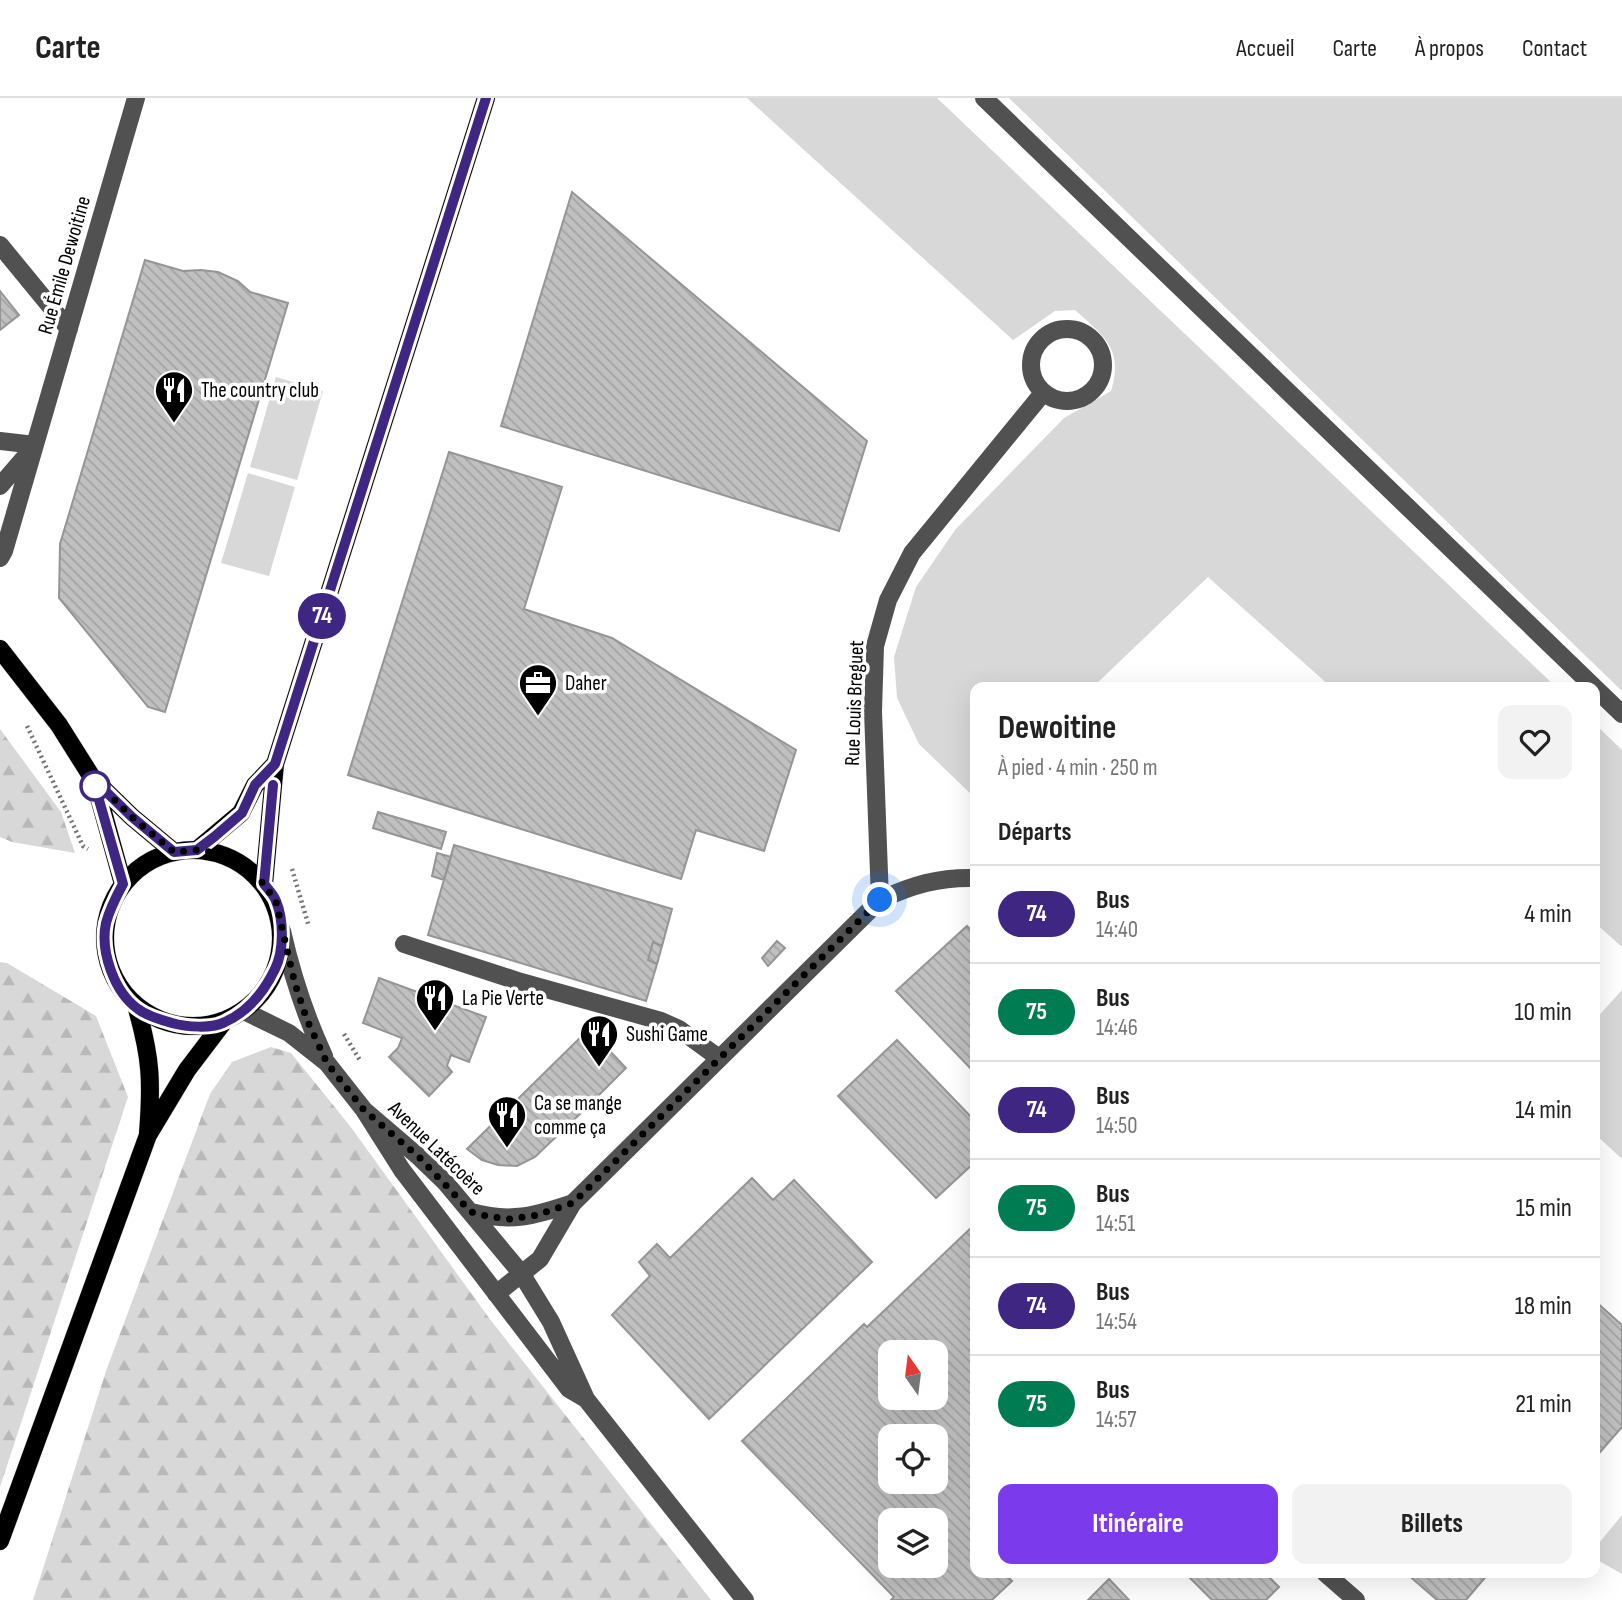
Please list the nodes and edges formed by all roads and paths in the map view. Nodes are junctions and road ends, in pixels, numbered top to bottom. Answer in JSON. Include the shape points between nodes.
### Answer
{"nodes":[{"id":1,"x":136,"y":98,"type":"edge"},
{"id":2,"x":486,"y":98,"type":"edge"},
{"id":3,"x":984,"y":98,"type":"edge"},
{"id":4,"x":0,"y":245,"type":"edge"},
{"id":5,"x":69,"y":329,"type":"junction"},
{"id":6,"x":1043,"y":393,"type":"junction"},
{"id":7,"x":0,"y":442,"type":"edge"},
{"id":8,"x":35,"y":445,"type":"junction"},
{"id":9,"x":0,"y":486,"type":"edge"},
{"id":10,"x":0,"y":558,"type":"edge"},
{"id":11,"x":0,"y":649,"type":"edge"},
{"id":12,"x":1589,"y":682,"type":"edge"},
{"id":13,"x":1600,"y":693,"type":"edge"},
{"id":14,"x":1622,"y":714,"type":"edge"},
{"id":15,"x":25,"y":722,"type":"dead end"},
{"id":16,"x":275,"y":764,"type":"junction"},
{"id":17,"x":93,"y":779,"type":"junction"},
{"id":18,"x":92,"y":850,"type":"dead end"},
{"id":19,"x":197,"y":850,"type":"junction"},
{"id":20,"x":174,"y":852,"type":"junction"},
{"id":21,"x":289,"y":859,"type":"dead end"},
{"id":22,"x":970,"y":878,"type":"edge"},
{"id":23,"x":123,"y":884,"type":"junction"},
{"id":24,"x":264,"y":884,"type":"junction"},
{"id":25,"x":880,"y":900,"type":"junction"},
{"id":26,"x":310,"y":930,"type":"dead end"},
{"id":27,"x":282,"y":932,"type":"junction"},
{"id":28,"x":404,"y":944,"type":"dead end"},
{"id":29,"x":137,"y":1009,"type":"junction"},
{"id":30,"x":244,"y":1011,"type":"junction"},
{"id":31,"x":222,"y":1024,"type":"junction"},
{"id":32,"x":341,"y":1030,"type":"dead end"},
{"id":33,"x":719,"y":1058,"type":"junction"},
{"id":34,"x":327,"y":1063,"type":"junction"},
{"id":35,"x":362,"y":1064,"type":"dead end"},
{"id":36,"x":364,"y":1110,"type":"junction"},
{"id":37,"x":148,"y":1135,"type":"junction"},
{"id":38,"x":573,"y":1203,"type":"junction"},
{"id":39,"x":471,"y":1212,"type":"junction"},
{"id":40,"x":521,"y":1273,"type":"junction"},
{"id":41,"x":495,"y":1294,"type":"junction"},
{"id":42,"x":586,"y":1399,"type":"junction"},
{"id":43,"x":0,"y":1541,"type":"edge"},
{"id":44,"x":1331,"y":1578,"type":"edge"},
{"id":45,"x":745,"y":1600,"type":"edge"},
{"id":46,"x":1356,"y":1600,"type":"edge"}],
"edges":[{"from":1,"to":5,"type":"street","name":"Rue Émile Dewoitine"},
{"from":2,"to":16,"type":"main road"},
{"from":3,"to":12,"type":"street"},
{"from":4,"to":5,"type":"street"},
{"from":5,"to":8,"type":"street","name":"Rue Émile Dewoitine"},
{"from":6,"to":6,"type":"street","via":[[1071,401],[1094,389],[1103,362],[1093,340],[1073,329],[1060,329],[1041,339],[1030,366]]},
{"from":6,"to":25,"type":"street","name":"Rue Louis Breguet","via":[[912,553],[888,600],[875,646],[873,698]]},
{"from":7,"to":8,"type":"street"},
{"from":8,"to":9,"type":"street","name":"Rue Émile Dewoitine"},
{"from":8,"to":10,"type":"street","name":"Rue Émile Dewoitine"},
{"from":11,"to":17,"type":"main road","via":[[59,725]]},
{"from":13,"to":14,"type":"street"},
{"from":15,"to":18,"type":"path","via":[[83,846]]},
{"from":16,"to":19,"type":"main road","via":[[255,785],[242,813]]},
{"from":16,"to":24,"type":"main road"},
{"from":17,"to":20,"type":"main road"},
{"from":17,"to":23,"type":"main road"},
{"from":19,"to":20,"type":"main road"},
{"from":19,"to":24,"type":"main road","via":[[222,854],[245,866]]},
{"from":20,"to":23,"type":"main road","via":[[146,864]]},
{"from":21,"to":26,"type":"path"},
{"from":22,"to":25,"type":"street","via":[[927,881]]},
{"from":23,"to":29,"type":"main road","via":[[105,926],[105,949],[111,971]]},
{"from":24,"to":27,"type":"main road","via":[[276,902]]},
{"from":25,"to":33,"type":"street"},
{"from":27,"to":30,"type":"main road","via":[[279,962],[266,990]]},
{"from":27,"to":34,"type":"street","name":"Avenue Latécoère","via":[[307,1020]]},
{"from":28,"to":33,"type":"street","via":[[660,1021]]},
{"from":29,"to":31,"type":"main road","via":[[183,1026]]},
{"from":29,"to":37,"type":"main road","via":[[151,1063]]},
{"from":30,"to":31,"type":"main road"},
{"from":30,"to":34,"type":"street","name":"Avenue Latécoère","via":[[289,1033]]},
{"from":31,"to":37,"type":"main road","via":[[187,1070]]},
{"from":32,"to":35,"type":"path"},
{"from":33,"to":38,"type":"street"},
{"from":34,"to":36,"type":"street","name":"Avenue Latécoère"},
{"from":36,"to":39,"type":"street","name":"Avenue Latécoère","via":[[419,1157]]},
{"from":36,"to":41,"type":"street","name":"Avenue Latécoère","via":[[402,1170]]},
{"from":37,"to":43,"type":"main road"},
{"from":38,"to":39,"type":"street","via":[[533,1216]]},
{"from":38,"to":40,"type":"street","via":[[540,1259]]},
{"from":39,"to":40,"type":"street","name":"Avenue Latécoère"},
{"from":40,"to":41,"type":"street"},
{"from":40,"to":42,"type":"street","name":"Avenue Latécoère","via":[[551,1322]]},
{"from":41,"to":42,"type":"street","name":"Avenue Latécoère","via":[[569,1389]]},
{"from":42,"to":45,"type":"street","name":"Avenue Latécoère"},
{"from":44,"to":46,"type":"street"}]}
